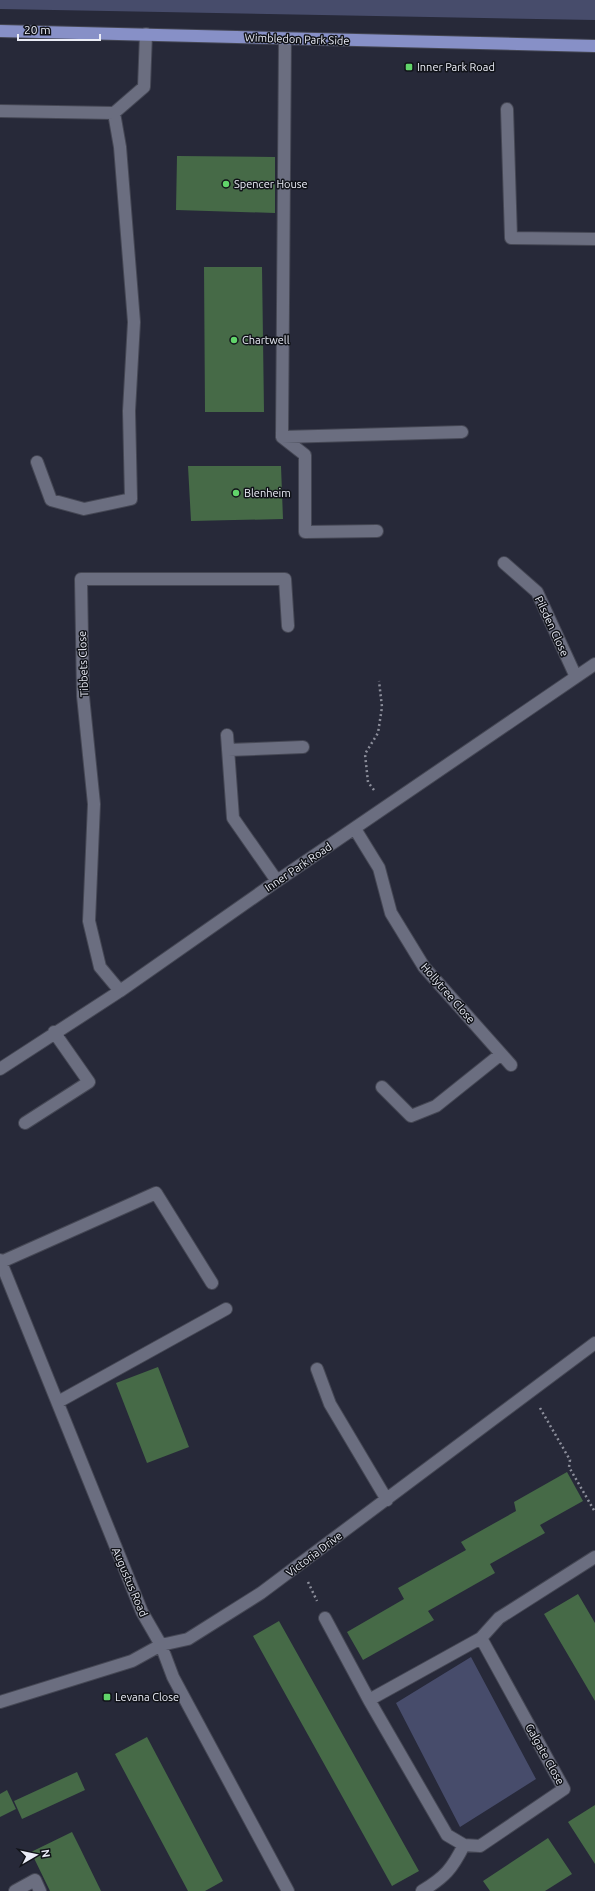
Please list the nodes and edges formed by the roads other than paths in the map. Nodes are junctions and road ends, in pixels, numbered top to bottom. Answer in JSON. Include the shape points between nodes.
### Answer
{"nodes":[{"id":1,"x":0,"y":31,"type":"edge"},
{"id":2,"x":146,"y":34,"type":"junction"},
{"id":3,"x":285,"y":39,"type":"junction"},
{"id":4,"x":595,"y":46,"type":"edge"},
{"id":5,"x":507,"y":109,"type":"dead end"},
{"id":6,"x":0,"y":111,"type":"edge"},
{"id":7,"x":114,"y":113,"type":"junction"},
{"id":8,"x":595,"y":239,"type":"edge"},
{"id":9,"x":462,"y":432,"type":"dead end"},
{"id":10,"x":282,"y":437,"type":"junction"},
{"id":11,"x":37,"y":462,"type":"dead end"},
{"id":12,"x":378,"y":531,"type":"dead end"},
{"id":13,"x":504,"y":564,"type":"dead end"},
{"id":14,"x":288,"y":626,"type":"dead end"},
{"id":15,"x":595,"y":664,"type":"edge"},
{"id":16,"x":576,"y":677,"type":"junction"},
{"id":17,"x":227,"y":735,"type":"dead end"},
{"id":18,"x":303,"y":747,"type":"dead end"},
{"id":19,"x":228,"y":750,"type":"junction"},
{"id":20,"x":355,"y":829,"type":"junction"},
{"id":21,"x":277,"y":881,"type":"junction"},
{"id":22,"x":120,"y":991,"type":"junction"},
{"id":23,"x":54,"y":1032,"type":"junction"},
{"id":24,"x":501,"y":1054,"type":"junction"},
{"id":25,"x":511,"y":1065,"type":"dead end"},
{"id":26,"x":0,"y":1069,"type":"edge"},
{"id":27,"x":382,"y":1087,"type":"dead end"},
{"id":28,"x":25,"y":1123,"type":"dead end"},
{"id":29,"x":0,"y":1261,"type":"edge"},
{"id":30,"x":212,"y":1284,"type":"dead end"},
{"id":31,"x":226,"y":1309,"type":"dead end"},
{"id":32,"x":595,"y":1343,"type":"edge"},
{"id":33,"x":317,"y":1369,"type":"dead end"},
{"id":34,"x":58,"y":1402,"type":"junction"},
{"id":35,"x":387,"y":1500,"type":"junction"},
{"id":36,"x":595,"y":1557,"type":"edge"},
{"id":37,"x":325,"y":1618,"type":"road end"},
{"id":38,"x":481,"y":1638,"type":"junction"},
{"id":39,"x":161,"y":1645,"type":"junction"},
{"id":40,"x":369,"y":1700,"type":"junction"},
{"id":41,"x":0,"y":1702,"type":"edge"},
{"id":42,"x":464,"y":1845,"type":"junction"},
{"id":43,"x":16,"y":1891,"type":"edge"},
{"id":44,"x":40,"y":1891,"type":"edge"},
{"id":45,"x":288,"y":1891,"type":"edge"},
{"id":46,"x":422,"y":1891,"type":"edge"}],
"edges":[{"from":1,"to":2,"type":"main road","name":"Wimbledon Park Side"},
{"from":2,"to":3,"type":"main road","name":"Wimbledon Park Side"},
{"from":2,"to":7,"type":"street","via":[[144,87]]},
{"from":3,"to":4,"type":"main road","name":"Wimbledon Park Side"},
{"from":3,"to":10,"type":"street"},
{"from":5,"to":8,"type":"street","via":[[511,238]]},
{"from":6,"to":7,"type":"street"},
{"from":7,"to":11,"type":"street","via":[[120,147],[134,322],[129,411],[132,499],[84,509],[51,500]]},
{"from":9,"to":10,"type":"street"},
{"from":10,"to":12,"type":"street","via":[[305,455],[305,532]]},
{"from":13,"to":16,"type":"street","name":"Pilsden Close","via":[[538,592]]},
{"from":14,"to":22,"type":"street","name":"Tibbets Close","via":[[285,579],[81,579],[83,696],[94,804],[89,921],[100,967]]},
{"from":15,"to":16,"type":"street","name":"Inner Park Road"},
{"from":16,"to":20,"type":"street","name":"Inner Park Road"},
{"from":17,"to":19,"type":"street"},
{"from":18,"to":19,"type":"street"},
{"from":19,"to":21,"type":"street","via":[[233,818]]},
{"from":20,"to":21,"type":"street","name":"Inner Park Road"},
{"from":20,"to":24,"type":"street","name":"Hollytree Close","via":[[379,868],[391,913],[424,967]]},
{"from":21,"to":22,"type":"street","name":"Inner Park Road"},
{"from":22,"to":23,"type":"street","name":"Inner Park Road"},
{"from":23,"to":26,"type":"street","name":"Inner Park Road"},
{"from":23,"to":28,"type":"street","via":[[89,1082]]},
{"from":24,"to":25,"type":"street","name":"Hollytree Close"},
{"from":24,"to":27,"type":"street","via":[[436,1106],[411,1116]]},
{"from":29,"to":30,"type":"street","via":[[156,1193]]},
{"from":29,"to":34,"type":"street","name":"Augustus Road"},
{"from":31,"to":34,"type":"street"},
{"from":32,"to":35,"type":"street","name":"Victoria Drive"},
{"from":33,"to":35,"type":"street","via":[[330,1404]]},
{"from":34,"to":39,"type":"street","name":"Augustus Road","via":[[142,1612]]},
{"from":35,"to":39,"type":"street","name":"Victoria Drive","via":[[261,1593],[188,1639]]},
{"from":36,"to":38,"type":"street","via":[[499,1618]]},
{"from":37,"to":40,"type":"street"},
{"from":38,"to":40,"type":"street"},
{"from":38,"to":42,"type":"street","name":"Galgate Close","via":[[564,1789],[480,1846]]},
{"from":39,"to":41,"type":"street","name":"Victoria Drive","via":[[132,1661]]},
{"from":39,"to":45,"type":"street","name":"Augustus Road","via":[[173,1677]]},
{"from":40,"to":42,"type":"street","via":[[446,1835]]},
{"from":42,"to":46,"type":"street","via":[[455,1863],[440,1880]]},
{"from":43,"to":44,"type":"street","via":[[35,1880]]}]}
